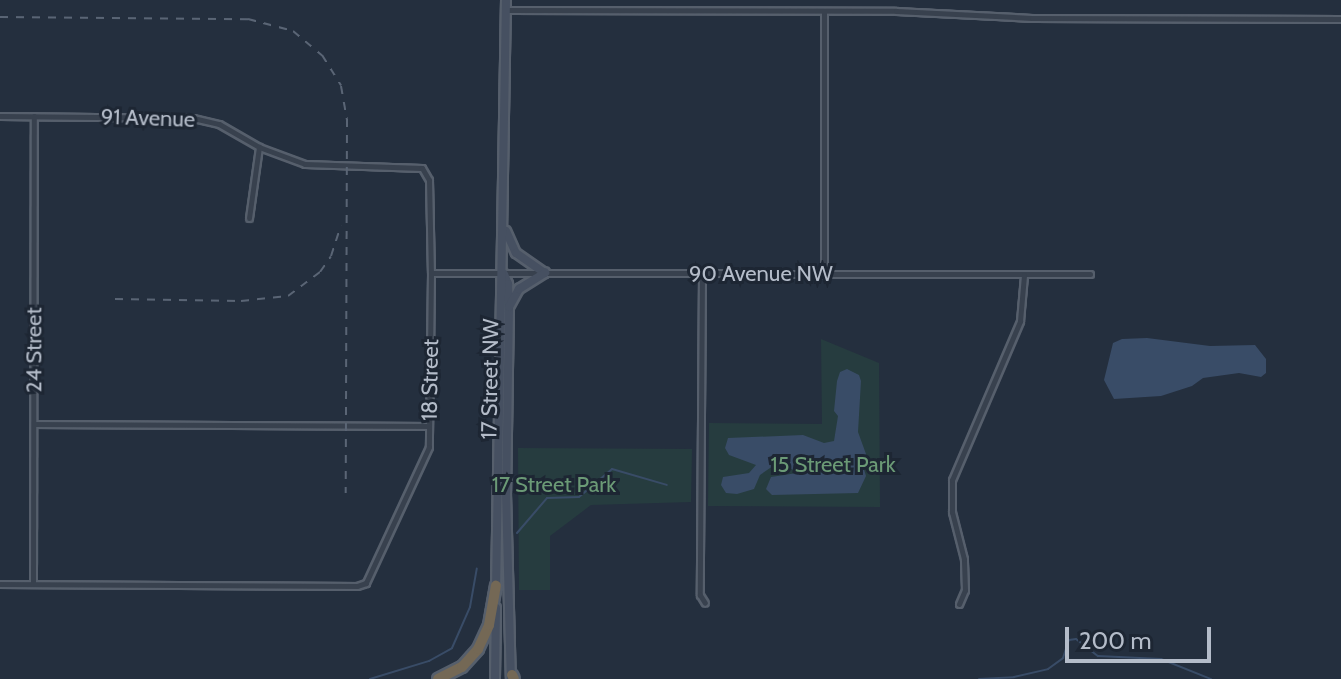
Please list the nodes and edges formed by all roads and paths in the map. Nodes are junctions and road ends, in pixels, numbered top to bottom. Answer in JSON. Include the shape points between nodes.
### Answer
{"nodes":[{"id":1,"x":506,"y":5,"type":"edge"},
{"id":2,"x":824,"y":11,"type":"junction"},
{"id":3,"x":1341,"y":19,"type":"edge"},
{"id":4,"x":0,"y":116,"type":"edge"},
{"id":5,"x":34,"y":116,"type":"junction"},
{"id":6,"x":259,"y":147,"type":"junction"},
{"id":7,"x":427,"y":173,"type":"joint"},
{"id":8,"x":249,"y":218,"type":"dead end"},
{"id":9,"x":504,"y":227,"type":"junction"},
{"id":10,"x":431,"y":273,"type":"junction"},
{"id":11,"x":503,"y":273,"type":"junction"},
{"id":12,"x":545,"y":273,"type":"junction"},
{"id":13,"x":702,"y":274,"type":"junction"},
{"id":14,"x":1090,"y":274,"type":"dead end"},
{"id":15,"x":824,"y":275,"type":"junction"},
{"id":16,"x":1024,"y":275,"type":"junction"},
{"id":17,"x":509,"y":307,"type":"junction"},
{"id":18,"x":34,"y":424,"type":"junction"},
{"id":19,"x":429,"y":426,"type":"junction"},
{"id":20,"x":33,"y":583,"type":"junction"},
{"id":21,"x":0,"y":584,"type":"edge"},
{"id":22,"x":496,"y":586,"type":"junction"},
{"id":23,"x":705,"y":603,"type":"dead end"},
{"id":24,"x":959,"y":604,"type":"dead end"},
{"id":25,"x":512,"y":678,"type":"edge"},
{"id":26,"x":438,"y":679,"type":"edge"},
{"id":27,"x":495,"y":679,"type":"edge"}],
"edges":[{"from":1,"to":2,"type":"street"},
{"from":1,"to":9,"type":"main road","name":"17 Street NW"},
{"from":2,"to":3,"type":"street"},
{"from":2,"to":15,"type":"street"},
{"from":4,"to":5,"type":"street","name":"91 Avenue"},
{"from":5,"to":6,"type":"street","name":"91 Avenue","via":[[193,118],[219,124]]},
{"from":5,"to":18,"type":"street","name":"24 Street"},
{"from":6,"to":7,"type":"street","name":"91 Avenue","via":[[323,167],[422,168]]},
{"from":6,"to":8,"type":"street"},
{"from":7,"to":10,"type":"street","name":"18 Street"},
{"from":9,"to":11,"type":"main road","name":"17 Street NW"},
{"from":9,"to":12,"type":"main road","via":[[516,253]]},
{"from":10,"to":11,"type":"street","name":"90 Avenue NW"},
{"from":10,"to":19,"type":"street","name":"18 Street"},
{"from":11,"to":12,"type":"street","name":"90 Avenue NW"},
{"from":11,"to":17,"type":"main road","name":"17 Street NW"},
{"from":11,"to":22,"type":"main road","name":"17 Street NW"},
{"from":12,"to":13,"type":"street","name":"90 Avenue NW"},
{"from":12,"to":17,"type":"main road","via":[[519,289]]},
{"from":13,"to":15,"type":"street","name":"90 Avenue NW"},
{"from":13,"to":23,"type":"street","via":[[700,595]]},
{"from":14,"to":16,"type":"street","name":"90 Avenue NW"},
{"from":15,"to":16,"type":"street","name":"90 Avenue NW"},
{"from":16,"to":24,"type":"street","via":[[1020,321],[952,480],[952,512],[965,568]]},
{"from":17,"to":25,"type":"main road","name":"17 Street NW","via":[[506,507]]},
{"from":18,"to":19,"type":"street"},
{"from":18,"to":20,"type":"street","name":"24 Street"},
{"from":19,"to":20,"type":"street","name":"18 Street","via":[[429,447],[373,575],[357,586]]},
{"from":20,"to":21,"type":"street"},
{"from":22,"to":26,"type":"highway","via":[[478,649],[462,667]]},
{"from":22,"to":27,"type":"main road","name":"17 Street NW"}]}
